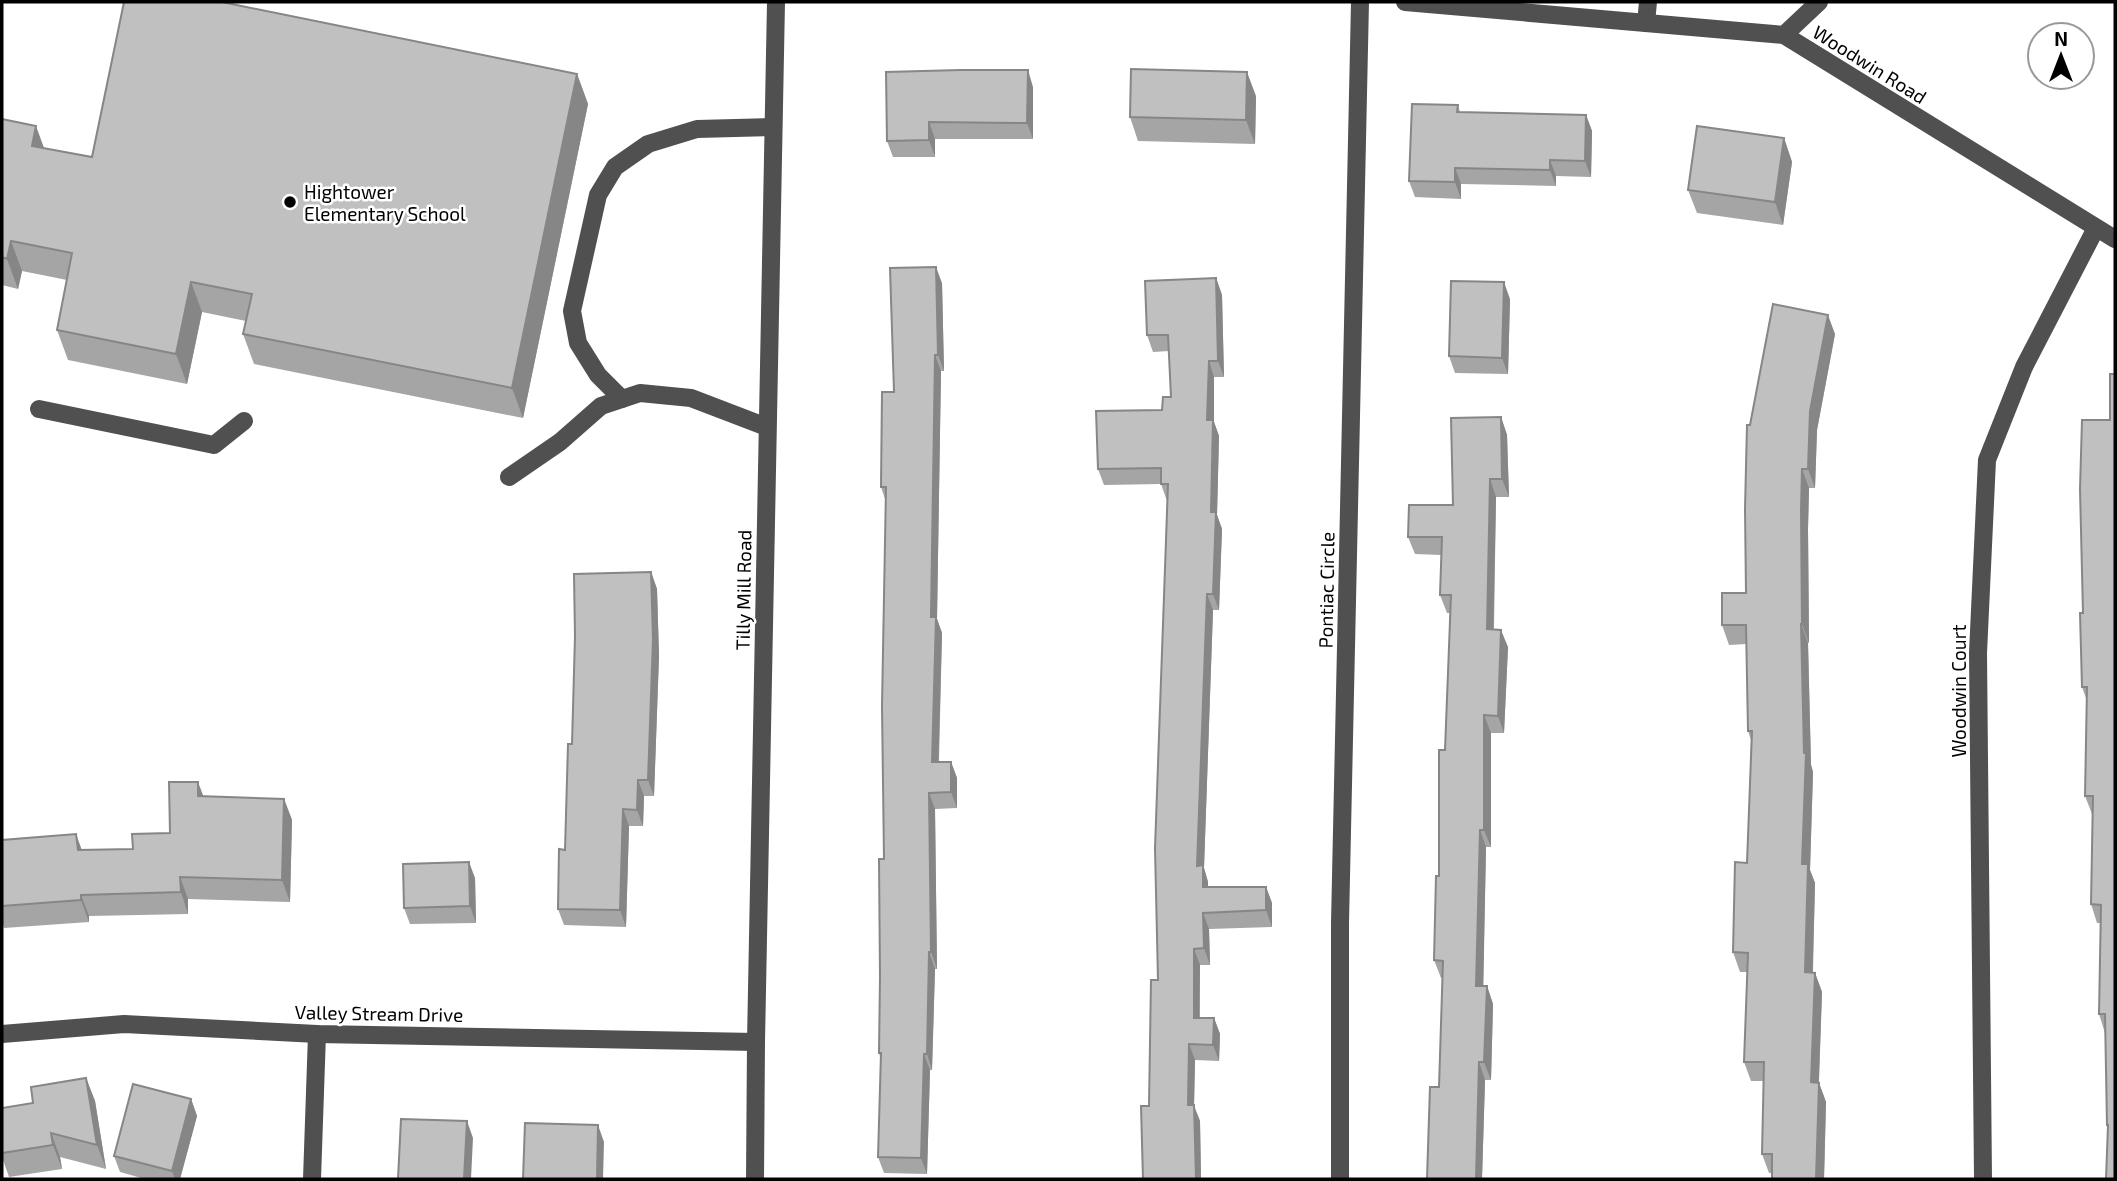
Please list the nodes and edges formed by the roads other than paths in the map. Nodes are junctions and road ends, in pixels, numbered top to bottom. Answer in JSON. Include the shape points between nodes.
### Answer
{"nodes":[{"id":1,"x":776,"y":2,"type":"edge"},
{"id":2,"x":1360,"y":2,"type":"edge"},
{"id":3,"x":1405,"y":2,"type":"edge"},
{"id":4,"x":1648,"y":2,"type":"edge"},
{"id":5,"x":1819,"y":2,"type":"edge"},
{"id":6,"x":1646,"y":23,"type":"junction"},
{"id":7,"x":1784,"y":35,"type":"junction"},
{"id":8,"x":772,"y":127,"type":"junction"},
{"id":9,"x":2096,"y":228,"type":"junction"},
{"id":10,"x":2115,"y":239,"type":"edge"},
{"id":11,"x":622,"y":400,"type":"junction"},
{"id":12,"x":39,"y":409,"type":"dead end"},
{"id":13,"x":244,"y":421,"type":"dead end"},
{"id":14,"x":767,"y":427,"type":"junction"},
{"id":15,"x":509,"y":477,"type":"dead end"},
{"id":16,"x":2,"y":1034,"type":"edge"},
{"id":17,"x":317,"y":1034,"type":"junction"},
{"id":18,"x":756,"y":1042,"type":"junction"},
{"id":19,"x":312,"y":1179,"type":"edge"},
{"id":20,"x":755,"y":1179,"type":"edge"},
{"id":21,"x":1340,"y":1179,"type":"edge"},
{"id":22,"x":1983,"y":1179,"type":"edge"}],
"edges":[{"from":1,"to":8,"type":"street","name":"Tilly Mill Road"},
{"from":2,"to":21,"type":"street","name":"Pontiac Circle","via":[[1340,923]]},
{"from":3,"to":6,"type":"street","name":"Woodwin Road"},
{"from":4,"to":6,"type":"street"},
{"from":5,"to":7,"type":"street"},
{"from":6,"to":7,"type":"street","name":"Woodwin Road"},
{"from":7,"to":9,"type":"street","name":"Woodwin Road"},
{"from":8,"to":11,"type":"street","via":[[697,129],[648,144],[615,167],[598,195],[572,311],[578,342],[598,375]]},
{"from":8,"to":14,"type":"street","name":"Tilly Mill Road"},
{"from":9,"to":10,"type":"street","name":"Woodwin Road"},
{"from":9,"to":22,"type":"street","name":"Woodwin Court","via":[[2024,367],[1987,460],[1978,653]]},
{"from":11,"to":14,"type":"street","via":[[640,393],[691,398]]},
{"from":11,"to":15,"type":"street","via":[[601,406]]},
{"from":12,"to":13,"type":"street","via":[[214,445]]},
{"from":14,"to":18,"type":"street","name":"Tilly Mill Road"},
{"from":16,"to":17,"type":"street","name":"Valley Stream Drive","via":[[124,1024]]},
{"from":17,"to":18,"type":"street","name":"Valley Stream Drive"},
{"from":17,"to":19,"type":"street"},
{"from":18,"to":20,"type":"street","name":"Tilly Mill Road"}]}
